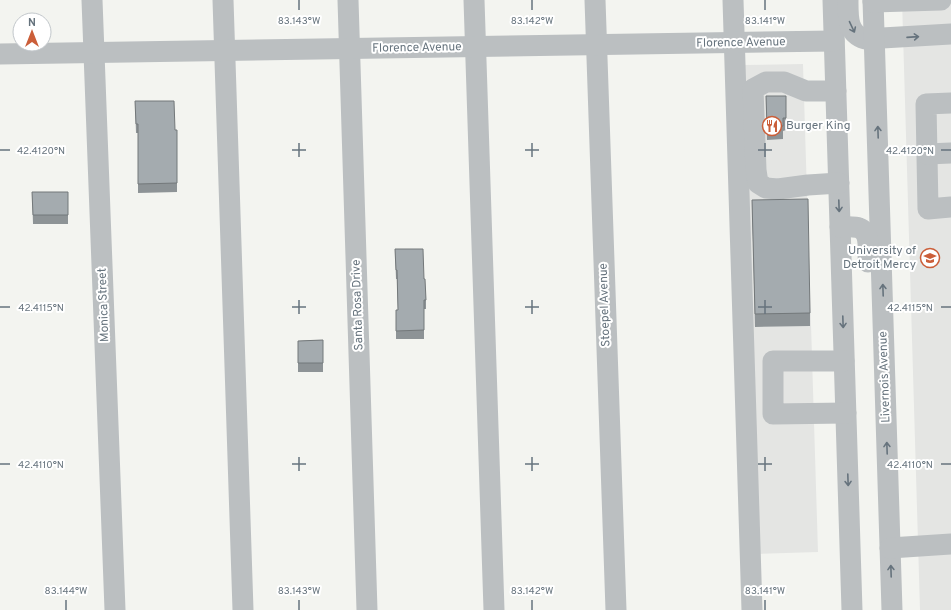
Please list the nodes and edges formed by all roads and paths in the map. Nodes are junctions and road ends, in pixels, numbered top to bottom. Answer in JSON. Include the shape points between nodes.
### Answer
{"nodes":[{"id":1,"x":92,"y":0,"type":"edge"},
{"id":2,"x":223,"y":0,"type":"edge"},
{"id":3,"x":348,"y":0,"type":"edge"},
{"id":4,"x":474,"y":0,"type":"edge"},
{"id":5,"x":595,"y":0,"type":"edge"},
{"id":6,"x":733,"y":0,"type":"edge"},
{"id":7,"x":833,"y":0,"type":"edge"},
{"id":8,"x":848,"y":0,"type":"edge"},
{"id":9,"x":941,"y":0,"type":"edge"},
{"id":10,"x":873,"y":1,"type":"edge"},
{"id":11,"x":951,"y":34,"type":"edge"},
{"id":12,"x":874,"y":38,"type":"junction"},
{"id":13,"x":834,"y":41,"type":"junction"},
{"id":14,"x":734,"y":43,"type":"junction"},
{"id":15,"x":597,"y":45,"type":"junction"},
{"id":16,"x":475,"y":47,"type":"junction"},
{"id":17,"x":349,"y":50,"type":"junction"},
{"id":18,"x":225,"y":51,"type":"junction"},
{"id":19,"x":94,"y":52,"type":"junction"},
{"id":20,"x":0,"y":54,"type":"edge"},
{"id":21,"x":836,"y":91,"type":"junction"},
{"id":22,"x":951,"y":103,"type":"edge"},
{"id":23,"x":951,"y":153,"type":"edge"},
{"id":24,"x":927,"y":154,"type":"junction"},
{"id":25,"x":839,"y":183,"type":"junction"},
{"id":26,"x":951,"y":207,"type":"edge"},
{"id":27,"x":840,"y":227,"type":"junction"},
{"id":28,"x":844,"y":361,"type":"junction"},
{"id":29,"x":846,"y":413,"type":"junction"},
{"id":30,"x":890,"y":538,"type":"junction"},
{"id":31,"x":951,"y":544,"type":"edge"},
{"id":32,"x":115,"y":610,"type":"edge"},
{"id":33,"x":243,"y":610,"type":"edge"},
{"id":34,"x":367,"y":610,"type":"edge"},
{"id":35,"x":494,"y":610,"type":"edge"},
{"id":36,"x":616,"y":610,"type":"edge"},
{"id":37,"x":752,"y":610,"type":"edge"},
{"id":38,"x":852,"y":610,"type":"edge"},
{"id":39,"x":892,"y":610,"type":"edge"}],
"edges":[{"from":1,"to":19,"type":"street","name":"Monica Street"},
{"from":2,"to":18,"type":"street"},
{"from":3,"to":17,"type":"street","name":"Santa Rosa Drive"},
{"from":4,"to":16,"type":"street"},
{"from":5,"to":15,"type":"street","name":"Stoepel Avenue"},
{"from":6,"to":14,"type":"street"},
{"from":7,"to":13,"type":"street"},
{"from":8,"to":12,"type":"street","one_way":true,"via":[[849,20],[853,31],[861,38]]},
{"from":9,"to":10,"type":"street"},
{"from":10,"to":12,"type":"street","name":"Livernois Avenue"},
{"from":12,"to":11,"type":"street","one_way":true},
{"from":30,"to":12,"type":"street","name":"Livernois Avenue","one_way":true},
{"from":13,"to":14,"type":"street","name":"Florence Avenue"},
{"from":13,"to":21,"type":"street"},
{"from":14,"to":15,"type":"street","name":"Florence Avenue"},
{"from":14,"to":37,"type":"street"},
{"from":15,"to":16,"type":"street","name":"Florence Avenue"},
{"from":15,"to":36,"type":"street","name":"Stoepel Avenue"},
{"from":16,"to":17,"type":"street","name":"Florence Avenue"},
{"from":16,"to":35,"type":"street"},
{"from":17,"to":18,"type":"street","name":"Florence Avenue"},
{"from":17,"to":34,"type":"street","name":"Santa Rosa Drive"},
{"from":18,"to":19,"type":"street","name":"Florence Avenue"},
{"from":18,"to":33,"type":"street"},
{"from":19,"to":20,"type":"street","name":"Florence Avenue"},
{"from":19,"to":32,"type":"street","name":"Monica Street"},
{"from":21,"to":25,"type":"street"},
{"from":21,"to":25,"type":"street","via":[[806,91],[784,82],[766,82],[753,89],[758,183],[766,188],[778,189]]},
{"from":22,"to":24,"type":"street","via":[[926,104]]},
{"from":23,"to":24,"type":"street"},
{"from":24,"to":26,"type":"street","via":[[928,209]]},
{"from":25,"to":27,"type":"street","one_way":true},
{"from":27,"to":28,"type":"street","one_way":true},
{"from":27,"to":30,"type":"street","via":[[858,227],[866,234],[868,241],[874,462]]},
{"from":28,"to":29,"type":"street"},
{"from":28,"to":29,"type":"street","via":[[773,361],[773,414]]},
{"from":29,"to":38,"type":"street","one_way":true},
{"from":30,"to":31,"type":"street"},
{"from":39,"to":30,"type":"street","name":"Livernois Avenue","one_way":true}]}
